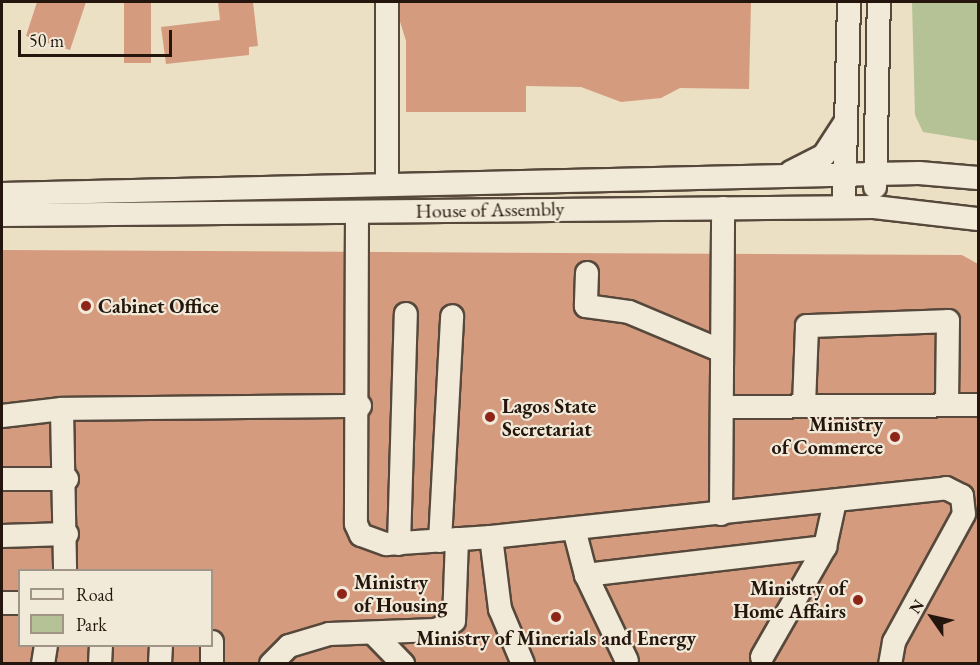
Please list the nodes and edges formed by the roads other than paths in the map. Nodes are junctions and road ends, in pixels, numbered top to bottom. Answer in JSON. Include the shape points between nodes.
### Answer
{"nodes":[{"id":1,"x":387,"y":2,"type":"edge"},
{"id":2,"x":849,"y":2,"type":"edge"},
{"id":3,"x":879,"y":2,"type":"edge"},
{"id":4,"x":845,"y":120,"type":"junction"},
{"id":5,"x":844,"y":174,"type":"junction"},
{"id":6,"x":875,"y":174,"type":"junction"},
{"id":7,"x":782,"y":176,"type":"junction"},
{"id":8,"x":978,"y":178,"type":"edge"},
{"id":9,"x":387,"y":184,"type":"junction"},
{"id":10,"x":2,"y":194,"type":"edge"},
{"id":11,"x":844,"y":207,"type":"junction"},
{"id":12,"x":874,"y":207,"type":"junction"},
{"id":13,"x":723,"y":208,"type":"junction"},
{"id":14,"x":357,"y":212,"type":"junction"},
{"id":15,"x":2,"y":215,"type":"edge"},
{"id":16,"x":978,"y":219,"type":"edge"},
{"id":17,"x":587,"y":273,"type":"dead end"},
{"id":18,"x":406,"y":314,"type":"dead end"},
{"id":19,"x":452,"y":316,"type":"dead end"},
{"id":20,"x":722,"y":351,"type":"junction"},
{"id":21,"x":947,"y":404,"type":"junction"},
{"id":22,"x":804,"y":405,"type":"junction"},
{"id":23,"x":978,"y":405,"type":"edge"},
{"id":24,"x":360,"y":406,"type":"junction"},
{"id":25,"x":722,"y":406,"type":"junction"},
{"id":26,"x":63,"y":409,"type":"junction"},
{"id":27,"x":2,"y":416,"type":"edge"},
{"id":28,"x":67,"y":478,"type":"junction"},
{"id":29,"x":2,"y":479,"type":"edge"},
{"id":30,"x":970,"y":493,"type":"edge"},
{"id":31,"x":836,"y":501,"type":"junction"},
{"id":32,"x":721,"y":514,"type":"junction"},
{"id":33,"x":574,"y":529,"type":"junction"},
{"id":34,"x":67,"y":534,"type":"junction"},
{"id":35,"x":2,"y":536,"type":"edge"},
{"id":36,"x":491,"y":537,"type":"junction"},
{"id":37,"x":448,"y":540,"type":"junction"},
{"id":38,"x":399,"y":544,"type":"junction"},
{"id":39,"x":825,"y":547,"type":"junction"},
{"id":40,"x":65,"y":569,"type":"edge"},
{"id":41,"x":586,"y":575,"type":"junction"},
{"id":42,"x":2,"y":603,"type":"edge"},
{"id":43,"x":18,"y":603,"type":"edge"},
{"id":44,"x":374,"y":634,"type":"junction"},
{"id":45,"x":46,"y":647,"type":"edge"},
{"id":46,"x":101,"y":647,"type":"edge"},
{"id":47,"x":161,"y":647,"type":"edge"},
{"id":48,"x":212,"y":647,"type":"edge"},
{"id":49,"x":762,"y":657,"type":"dead end"},
{"id":50,"x":627,"y":661,"type":"dead end"},
{"id":51,"x":43,"y":663,"type":"edge"},
{"id":52,"x":100,"y":663,"type":"edge"},
{"id":53,"x":160,"y":663,"type":"edge"},
{"id":54,"x":212,"y":663,"type":"edge"},
{"id":55,"x":271,"y":663,"type":"edge"},
{"id":56,"x":403,"y":663,"type":"edge"},
{"id":57,"x":523,"y":663,"type":"edge"},
{"id":58,"x":890,"y":663,"type":"edge"}],
"edges":[{"from":1,"to":9,"type":"street"},
{"from":2,"to":4,"type":"street"},
{"from":3,"to":6,"type":"street"},
{"from":4,"to":5,"type":"street"},
{"from":4,"to":7,"type":"street","via":[[824,155]]},
{"from":5,"to":6,"type":"street","name":"House of Assembly"},
{"from":5,"to":7,"type":"street","name":"House of Assembly"},
{"from":5,"to":11,"type":"street"},
{"from":6,"to":8,"type":"street","name":"House of Assembly"},
{"from":6,"to":12,"type":"street"},
{"from":7,"to":9,"type":"street","name":"House of Assembly"},
{"from":9,"to":10,"type":"street","name":"House of Assembly"},
{"from":11,"to":12,"type":"street","name":"House of Assembly"},
{"from":11,"to":13,"type":"street","name":"House of Assembly"},
{"from":12,"to":16,"type":"street","name":"House of Assembly"},
{"from":13,"to":14,"type":"street","name":"House of Assembly"},
{"from":13,"to":20,"type":"street"},
{"from":14,"to":15,"type":"street","name":"House of Assembly"},
{"from":14,"to":24,"type":"street"},
{"from":17,"to":20,"type":"street","via":[[586,306],[629,312]]},
{"from":18,"to":38,"type":"street"},
{"from":19,"to":37,"type":"street"},
{"from":20,"to":25,"type":"street"},
{"from":21,"to":22,"type":"street"},
{"from":21,"to":22,"type":"street","via":[[948,321],[807,326]]},
{"from":21,"to":23,"type":"street"},
{"from":22,"to":25,"type":"street"},
{"from":24,"to":26,"type":"street"},
{"from":24,"to":38,"type":"street","via":[[356,524],[371,542]]},
{"from":25,"to":32,"type":"street"},
{"from":26,"to":27,"type":"street"},
{"from":26,"to":28,"type":"street"},
{"from":28,"to":29,"type":"street"},
{"from":28,"to":34,"type":"street"},
{"from":30,"to":31,"type":"street","via":[[946,488]]},
{"from":30,"to":58,"type":"street","via":[[964,514],[894,642]]},
{"from":31,"to":32,"type":"street"},
{"from":31,"to":39,"type":"street"},
{"from":32,"to":33,"type":"street"},
{"from":33,"to":36,"type":"street"},
{"from":33,"to":41,"type":"street"},
{"from":34,"to":35,"type":"street"},
{"from":34,"to":40,"type":"street"},
{"from":36,"to":37,"type":"street"},
{"from":36,"to":57,"type":"street","via":[[500,609]]},
{"from":37,"to":38,"type":"street"},
{"from":37,"to":44,"type":"street","via":[[454,621],[436,630]]},
{"from":39,"to":41,"type":"street"},
{"from":39,"to":49,"type":"street"},
{"from":41,"to":50,"type":"street"},
{"from":42,"to":43,"type":"street"},
{"from":44,"to":55,"type":"street","via":[[329,634],[289,646]]},
{"from":44,"to":56,"type":"street"},
{"from":45,"to":51,"type":"street"},
{"from":46,"to":52,"type":"street"},
{"from":47,"to":53,"type":"street"},
{"from":48,"to":54,"type":"street"}]}
